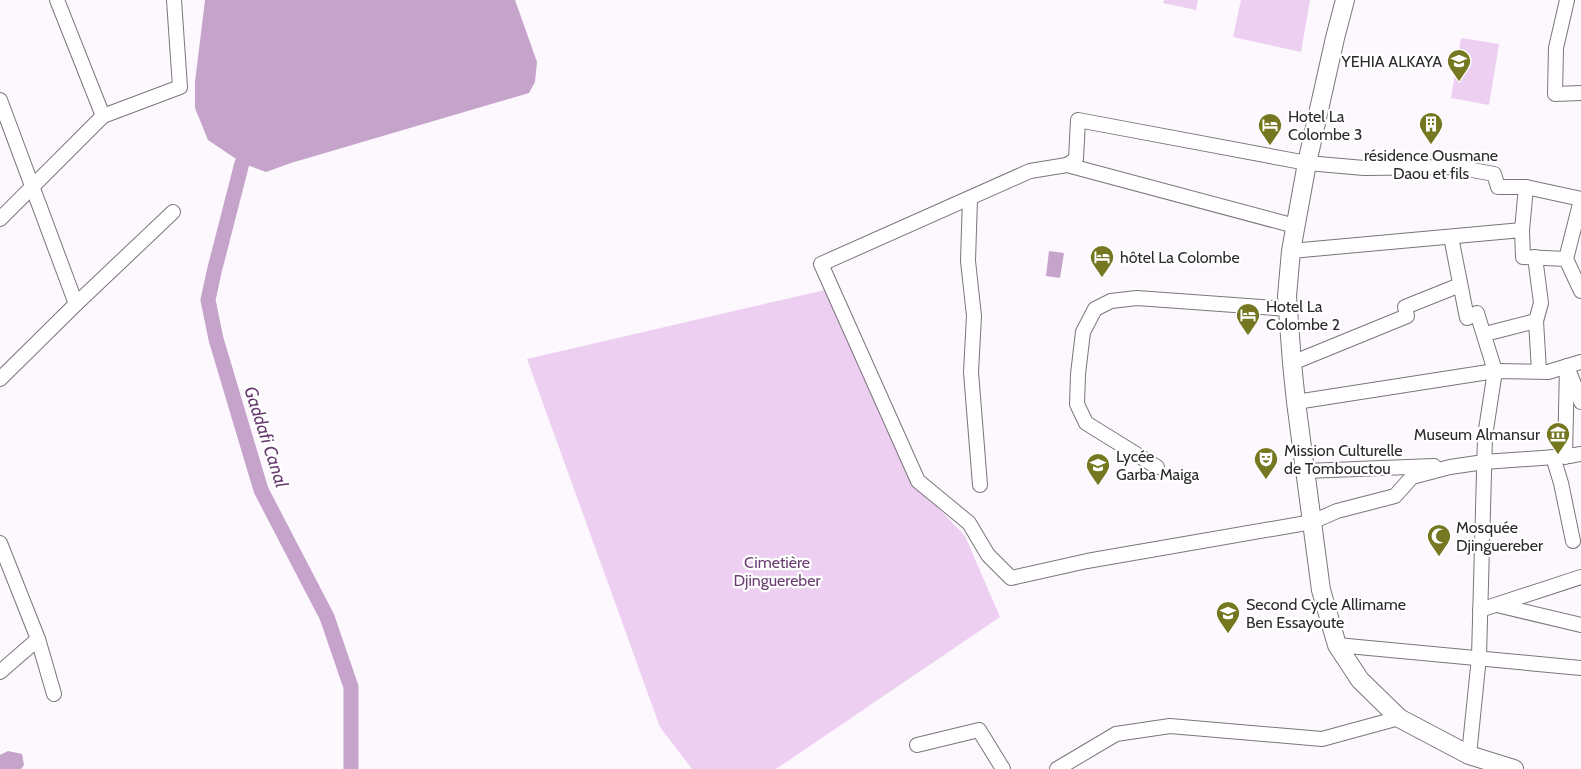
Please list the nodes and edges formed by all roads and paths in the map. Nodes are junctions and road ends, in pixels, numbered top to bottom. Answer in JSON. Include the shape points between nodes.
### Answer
{"nodes":[{"id":1,"x":58,"y":0,"type":"edge"},
{"id":2,"x":174,"y":0,"type":"edge"},
{"id":3,"x":1345,"y":0,"type":"edge"},
{"id":4,"x":1568,"y":0,"type":"edge"},
{"id":5,"x":1581,"y":93,"type":"edge"},
{"id":6,"x":0,"y":100,"type":"edge"},
{"id":7,"x":103,"y":116,"type":"junction"},
{"id":8,"x":1307,"y":163,"type":"junction"},
{"id":9,"x":1067,"y":165,"type":"junction"},
{"id":10,"x":32,"y":186,"type":"junction"},
{"id":11,"x":1526,"y":187,"type":"junction"},
{"id":12,"x":970,"y":198,"type":"junction"},
{"id":13,"x":1581,"y":199,"type":"edge"},
{"id":14,"x":173,"y":212,"type":"dead end"},
{"id":15,"x":0,"y":219,"type":"edge"},
{"id":16,"x":1295,"y":226,"type":"junction"},
{"id":17,"x":1522,"y":230,"type":"junction"},
{"id":18,"x":1451,"y":237,"type":"junction"},
{"id":19,"x":1291,"y":251,"type":"junction"},
{"id":20,"x":1535,"y":257,"type":"junction"},
{"id":21,"x":1566,"y":259,"type":"junction"},
{"id":22,"x":1460,"y":285,"type":"junction"},
{"id":23,"x":1581,"y":291,"type":"edge"},
{"id":24,"x":76,"y":304,"type":"junction"},
{"id":25,"x":1288,"y":309,"type":"junction"},
{"id":26,"x":1536,"y":321,"type":"junction"},
{"id":27,"x":1485,"y":334,"type":"junction"},
{"id":28,"x":1292,"y":363,"type":"junction"},
{"id":29,"x":1574,"y":364,"type":"edge"},
{"id":30,"x":1495,"y":370,"type":"junction"},
{"id":31,"x":1539,"y":371,"type":"junction"},
{"id":32,"x":0,"y":380,"type":"edge"},
{"id":33,"x":1296,"y":402,"type":"junction"},
{"id":34,"x":1581,"y":402,"type":"edge"},
{"id":35,"x":1581,"y":454,"type":"edge"},
{"id":36,"x":1559,"y":457,"type":"junction"},
{"id":37,"x":1477,"y":463,"type":"junction"},
{"id":38,"x":1158,"y":468,"type":"dead end"},
{"id":39,"x":1305,"y":471,"type":"junction"},
{"id":40,"x":980,"y":485,"type":"dead end"},
{"id":41,"x":1312,"y":522,"type":"junction"},
{"id":42,"x":1573,"y":541,"type":"dead end"},
{"id":43,"x":0,"y":543,"type":"edge"},
{"id":44,"x":1581,"y":577,"type":"edge"},
{"id":45,"x":1496,"y":605,"type":"junction"},
{"id":46,"x":1480,"y":610,"type":"junction"},
{"id":47,"x":1581,"y":625,"type":"edge"},
{"id":48,"x":38,"y":639,"type":"junction"},
{"id":49,"x":1337,"y":645,"type":"junction"},
{"id":50,"x":1479,"y":657,"type":"junction"},
{"id":51,"x":1581,"y":668,"type":"edge"},
{"id":52,"x":0,"y":672,"type":"edge"},
{"id":53,"x":54,"y":694,"type":"dead end"},
{"id":54,"x":1399,"y":718,"type":"junction"},
{"id":55,"x":918,"y":745,"type":"dead end"},
{"id":56,"x":1469,"y":755,"type":"junction"},
{"id":57,"x":1003,"y":769,"type":"edge"},
{"id":58,"x":1057,"y":769,"type":"edge"},
{"id":59,"x":1514,"y":769,"type":"edge"}],
"edges":[{"from":1,"to":7,"type":"street"},
{"from":2,"to":7,"type":"street","via":[[180,86]]},
{"from":3,"to":8,"type":"main road"},
{"from":4,"to":5,"type":"street","via":[[1556,48],[1555,94]]},
{"from":6,"to":10,"type":"street"},
{"from":7,"to":10,"type":"street"},
{"from":8,"to":9,"type":"street","via":[[1078,120],[1076,159]]},
{"from":8,"to":11,"type":"street","via":[[1364,168],[1456,167],[1494,174],[1498,187]]},
{"from":8,"to":16,"type":"main road"},
{"from":9,"to":12,"type":"street","via":[[1030,171]]},
{"from":9,"to":16,"type":"street"},
{"from":10,"to":15,"type":"street"},
{"from":10,"to":24,"type":"street"},
{"from":11,"to":13,"type":"street"},
{"from":11,"to":17,"type":"street"},
{"from":12,"to":40,"type":"street","via":[[968,261],[974,316],[970,372]]},
{"from":12,"to":41,"type":"street","via":[[821,264],[918,481],[969,524],[988,555],[1011,578]]},
{"from":13,"to":21,"type":"street"},
{"from":14,"to":24,"type":"street"},
{"from":16,"to":19,"type":"main road"},
{"from":17,"to":18,"type":"street"},
{"from":17,"to":20,"type":"street","via":[[1523,257]]},
{"from":18,"to":19,"type":"street"},
{"from":18,"to":22,"type":"street"},
{"from":19,"to":25,"type":"main road"},
{"from":20,"to":21,"type":"street"},
{"from":20,"to":26,"type":"street","via":[[1541,303]]},
{"from":21,"to":23,"type":"street"},
{"from":22,"to":27,"type":"street","via":[[1467,318],[1477,313]]},
{"from":22,"to":28,"type":"street","via":[[1405,307],[1407,316]]},
{"from":24,"to":32,"type":"street"},
{"from":25,"to":28,"type":"main road"},
{"from":25,"to":38,"type":"street","via":[[1137,298],[1111,300],[1095,309],[1083,332],[1077,404],[1086,423]]},
{"from":26,"to":27,"type":"street"},
{"from":26,"to":31,"type":"street"},
{"from":27,"to":30,"type":"street"},
{"from":28,"to":33,"type":"main road"},
{"from":29,"to":31,"type":"street","via":[[1548,372]]},
{"from":29,"to":34,"type":"street"},
{"from":29,"to":36,"type":"street"},
{"from":30,"to":31,"type":"street"},
{"from":30,"to":33,"type":"street"},
{"from":30,"to":37,"type":"street","via":[[1485,436]]},
{"from":33,"to":39,"type":"main road"},
{"from":35,"to":36,"type":"street"},
{"from":36,"to":37,"type":"street"},
{"from":36,"to":42,"type":"street"},
{"from":37,"to":39,"type":"street"},
{"from":37,"to":41,"type":"street","via":[[1412,477],[1395,496],[1337,511]]},
{"from":37,"to":46,"type":"street"},
{"from":39,"to":41,"type":"main road"},
{"from":41,"to":49,"type":"main road","via":[[1321,590]]},
{"from":43,"to":48,"type":"street"},
{"from":44,"to":45,"type":"street"},
{"from":45,"to":46,"type":"street"},
{"from":45,"to":47,"type":"street"},
{"from":46,"to":50,"type":"street"},
{"from":48,"to":52,"type":"street"},
{"from":48,"to":53,"type":"street"},
{"from":49,"to":50,"type":"street"},
{"from":49,"to":54,"type":"main road","via":[[1360,680]]},
{"from":50,"to":51,"type":"street"},
{"from":50,"to":56,"type":"street"},
{"from":54,"to":56,"type":"main road"},
{"from":54,"to":58,"type":"street","via":[[1322,739],[1161,727],[1116,734]]},
{"from":55,"to":57,"type":"street","via":[[980,730]]},
{"from":56,"to":59,"type":"main road"}]}
